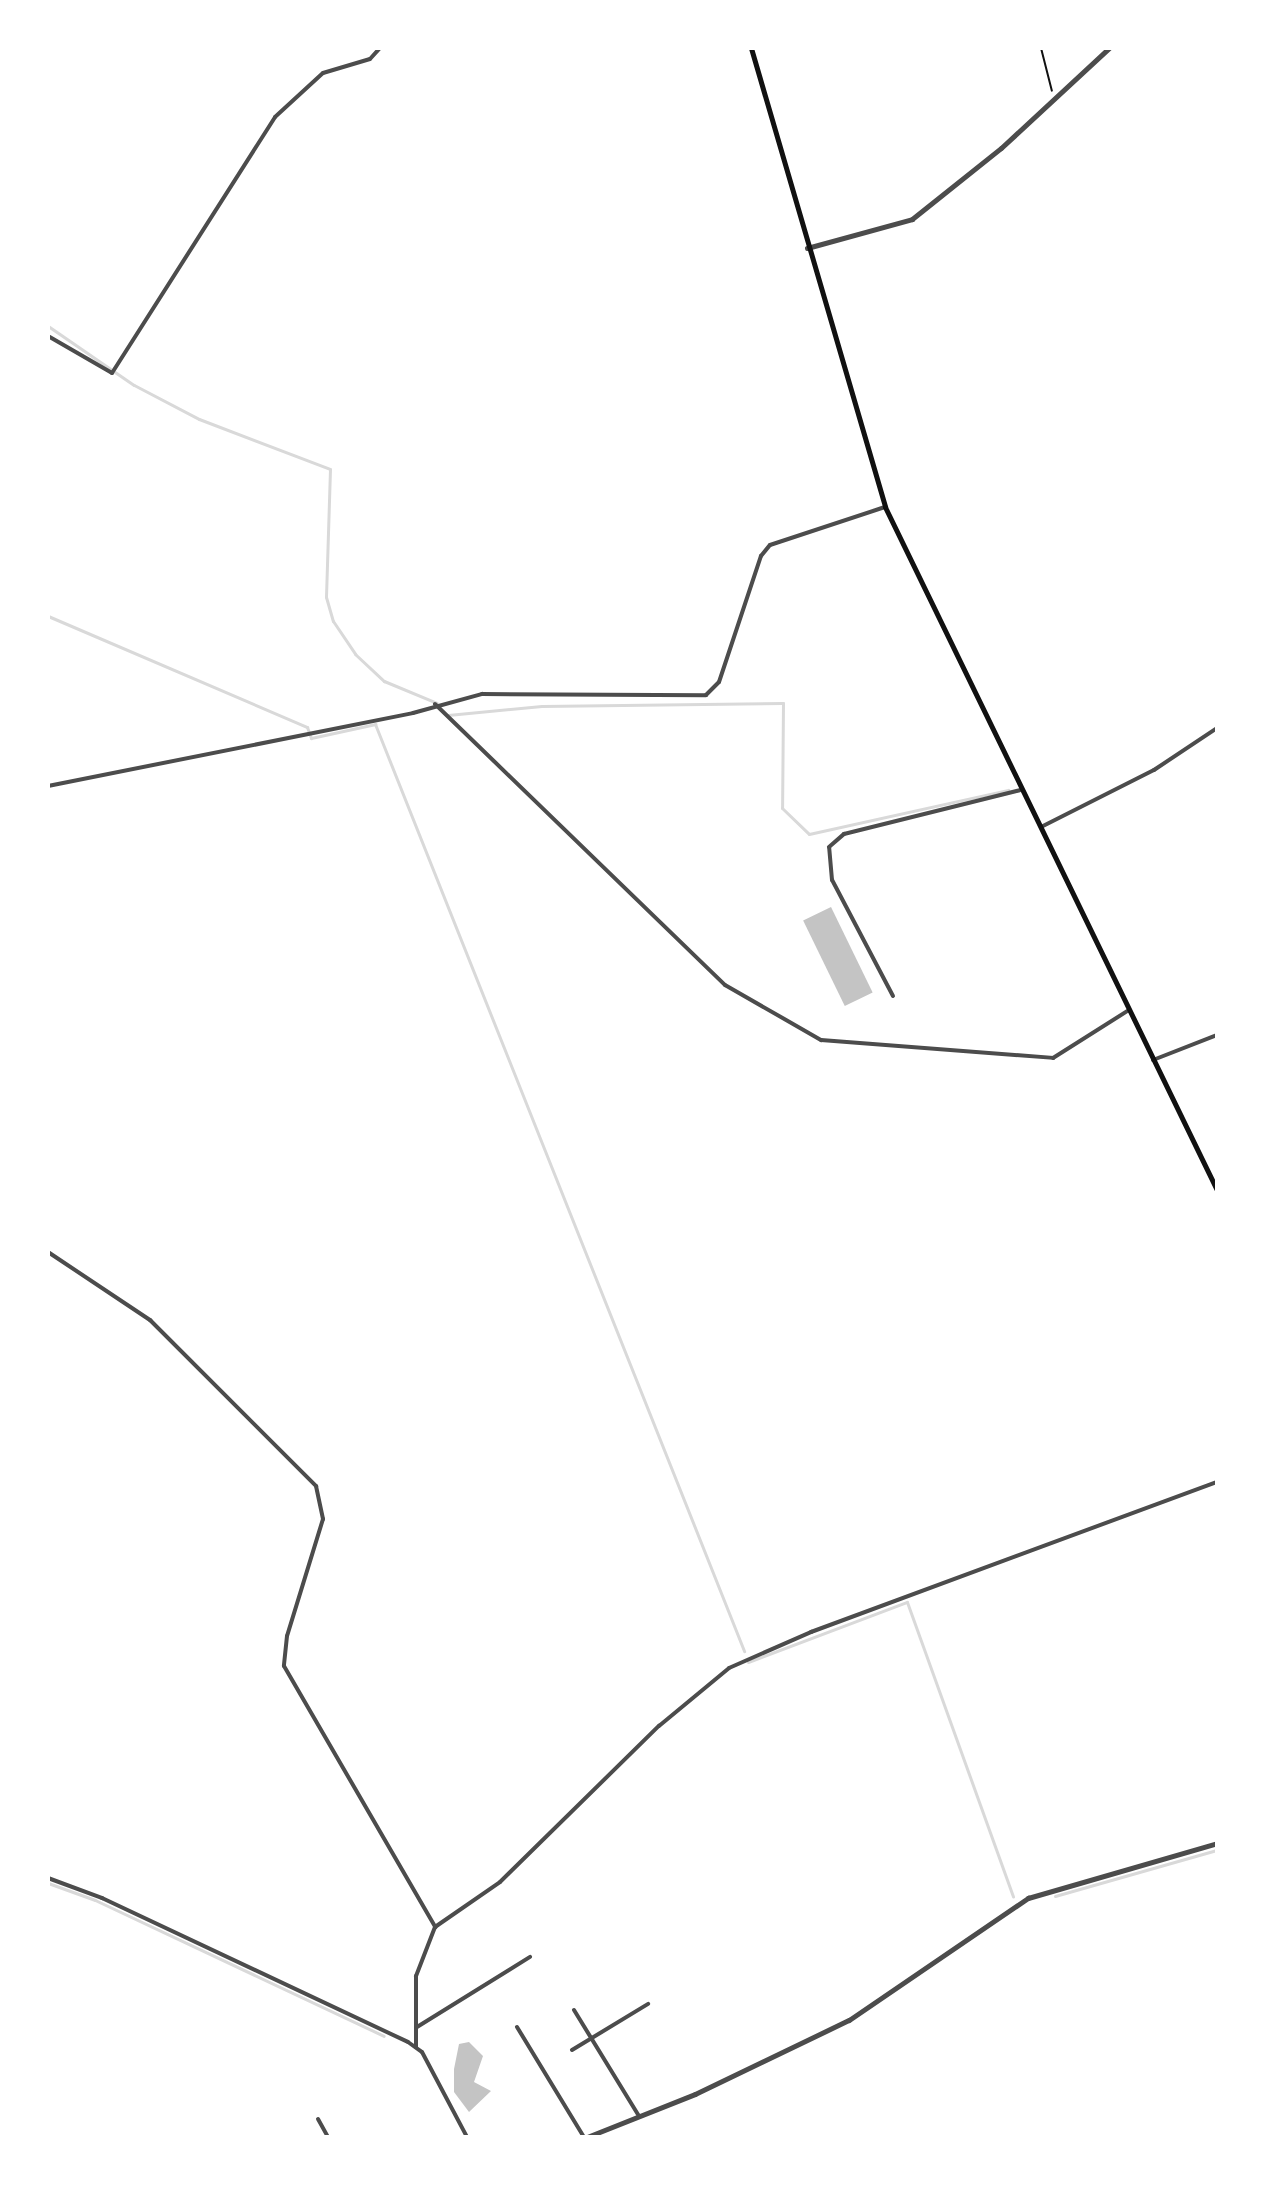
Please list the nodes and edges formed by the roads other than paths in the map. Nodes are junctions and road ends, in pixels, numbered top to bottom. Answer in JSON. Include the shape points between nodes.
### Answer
{"nodes":[{"id":1,"x":380,"y":48,"type":"edge"},
{"id":2,"x":751,"y":48,"type":"edge"},
{"id":3,"x":1109,"y":48,"type":"edge"},
{"id":4,"x":807,"y":248,"type":"junction"},
{"id":5,"x":48,"y":336,"type":"edge"},
{"id":6,"x":885,"y":507,"type":"junction"},
{"id":7,"x":435,"y":704,"type":"junction"},
{"id":8,"x":1217,"y":728,"type":"edge"},
{"id":9,"x":48,"y":786,"type":"edge"},
{"id":10,"x":1020,"y":790,"type":"junction"},
{"id":11,"x":1039,"y":828,"type":"junction"},
{"id":12,"x":893,"y":996,"type":"dead end"},
{"id":13,"x":1129,"y":1010,"type":"junction"},
{"id":14,"x":1217,"y":1035,"type":"edge"},
{"id":15,"x":1153,"y":1060,"type":"junction"},
{"id":16,"x":1217,"y":1190,"type":"edge"},
{"id":17,"x":48,"y":1252,"type":"edge"},
{"id":18,"x":1217,"y":1482,"type":"edge"},
{"id":19,"x":1217,"y":1843,"type":"edge"},
{"id":20,"x":48,"y":1878,"type":"edge"},
{"id":21,"x":435,"y":1927,"type":"junction"},
{"id":22,"x":530,"y":1957,"type":"dead end"},
{"id":23,"x":648,"y":2004,"type":"dead end"},
{"id":24,"x":574,"y":2010,"type":"dead end"},
{"id":25,"x":417,"y":2027,"type":"junction"},
{"id":26,"x":517,"y":2027,"type":"dead end"},
{"id":27,"x":592,"y":2038,"type":"junction"},
{"id":28,"x":416,"y":2047,"type":"junction"},
{"id":29,"x":572,"y":2050,"type":"dead end"},
{"id":30,"x":639,"y":2116,"type":"junction"},
{"id":31,"x":318,"y":2119,"type":"dead end"},
{"id":32,"x":328,"y":2137,"type":"edge"},
{"id":33,"x":467,"y":2137,"type":"edge"},
{"id":34,"x":586,"y":2137,"type":"edge"}],
"edges":[{"from":1,"to":5,"type":"street","via":[[370,59],[323,73],[283,107],[112,373]]},
{"from":2,"to":4,"type":"main road"},
{"from":3,"to":4,"type":"street","via":[[912,219]]},
{"from":4,"to":6,"type":"main road"},
{"from":6,"to":7,"type":"street","via":[[770,545],[761,556],[719,682],[706,695],[482,694]]},
{"from":6,"to":10,"type":"main road"},
{"from":7,"to":9,"type":"street"},
{"from":7,"to":13,"type":"street","via":[[725,985],[821,1040],[1053,1058]]},
{"from":8,"to":11,"type":"street","via":[[1154,770]]},
{"from":10,"to":11,"type":"main road"},
{"from":10,"to":12,"type":"street","via":[[844,834],[829,847],[832,880]]},
{"from":11,"to":13,"type":"main road"},
{"from":13,"to":15,"type":"main road"},
{"from":14,"to":15,"type":"street"},
{"from":15,"to":16,"type":"main road"},
{"from":17,"to":21,"type":"street","via":[[150,1320],[316,1486],[323,1519],[287,1636],[284,1666]]},
{"from":18,"to":21,"type":"street","via":[[811,1632],[729,1668],[659,1726],[500,1882]]},
{"from":19,"to":30,"type":"street","via":[[1028,1898],[849,2020]]},
{"from":20,"to":28,"type":"street","via":[[102,1898]]},
{"from":21,"to":25,"type":"street","via":[[416,1976]]},
{"from":22,"to":25,"type":"street"},
{"from":23,"to":27,"type":"street"},
{"from":24,"to":27,"type":"street"},
{"from":25,"to":28,"type":"street"},
{"from":26,"to":34,"type":"street"},
{"from":27,"to":29,"type":"street"},
{"from":27,"to":30,"type":"street"},
{"from":28,"to":33,"type":"street"},
{"from":30,"to":34,"type":"street"},
{"from":31,"to":32,"type":"street"}]}
